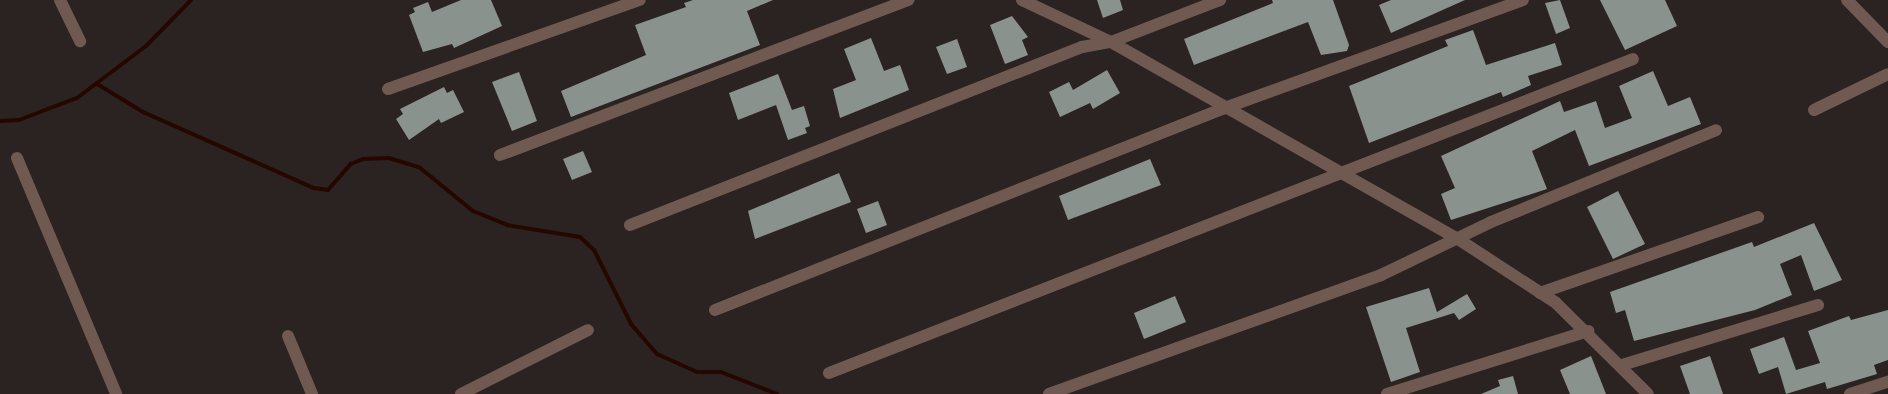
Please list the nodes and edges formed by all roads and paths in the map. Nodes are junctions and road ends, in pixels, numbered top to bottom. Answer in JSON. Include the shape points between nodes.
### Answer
{"nodes":[{"id":1,"x":60,"y":0,"type":"edge"},
{"id":2,"x":640,"y":0,"type":"edge"},
{"id":3,"x":909,"y":0,"type":"edge"},
{"id":4,"x":1022,"y":0,"type":"edge"},
{"id":5,"x":1220,"y":0,"type":"edge"},
{"id":6,"x":1523,"y":0,"type":"edge"},
{"id":7,"x":1847,"y":0,"type":"edge"},
{"id":8,"x":80,"y":41,"type":"dead end"},
{"id":9,"x":1111,"y":42,"type":"junction"},
{"id":10,"x":1888,"y":42,"type":"edge"},
{"id":11,"x":1632,"y":59,"type":"dead end"},
{"id":12,"x":1888,"y":74,"type":"edge"},
{"id":13,"x":388,"y":89,"type":"dead end"},
{"id":14,"x":1222,"y":109,"type":"junction"},
{"id":15,"x":1814,"y":110,"type":"dead end"},
{"id":16,"x":1716,"y":130,"type":"dead end"},
{"id":17,"x":500,"y":156,"type":"dead end"},
{"id":18,"x":17,"y":158,"type":"dead end"},
{"id":19,"x":1344,"y":171,"type":"junction"},
{"id":20,"x":1758,"y":217,"type":"dead end"},
{"id":21,"x":630,"y":225,"type":"dead end"},
{"id":22,"x":1458,"y":239,"type":"junction"},
{"id":23,"x":1540,"y":293,"type":"junction"},
{"id":24,"x":1818,"y":305,"type":"dead end"},
{"id":25,"x":714,"y":310,"type":"dead end"},
{"id":26,"x":588,"y":330,"type":"dead end"},
{"id":27,"x":1588,"y":331,"type":"junction"},
{"id":28,"x":288,"y":336,"type":"dead end"},
{"id":29,"x":1622,"y":365,"type":"junction"},
{"id":30,"x":829,"y":373,"type":"dead end"},
{"id":31,"x":1888,"y":382,"type":"edge"},
{"id":32,"x":116,"y":394,"type":"edge"},
{"id":33,"x":312,"y":394,"type":"edge"},
{"id":34,"x":461,"y":394,"type":"edge"},
{"id":35,"x":1049,"y":394,"type":"edge"},
{"id":36,"x":1387,"y":394,"type":"edge"},
{"id":37,"x":1648,"y":394,"type":"edge"},
{"id":38,"x":1850,"y":394,"type":"edge"}],
"edges":[{"from":1,"to":8,"type":"street"},
{"from":2,"to":13,"type":"street"},
{"from":3,"to":17,"type":"street"},
{"from":4,"to":9,"type":"street"},
{"from":5,"to":9,"type":"street"},
{"from":6,"to":14,"type":"street"},
{"from":7,"to":10,"type":"street"},
{"from":9,"to":14,"type":"street"},
{"from":9,"to":21,"type":"street","via":[[1082,47]]},
{"from":11,"to":19,"type":"street"},
{"from":12,"to":15,"type":"street"},
{"from":14,"to":19,"type":"street"},
{"from":14,"to":25,"type":"street"},
{"from":16,"to":22,"type":"street"},
{"from":18,"to":32,"type":"street"},
{"from":19,"to":22,"type":"street"},
{"from":19,"to":30,"type":"street"},
{"from":20,"to":23,"type":"street"},
{"from":22,"to":23,"type":"street"},
{"from":22,"to":35,"type":"street","via":[[1382,275]]},
{"from":23,"to":27,"type":"street"},
{"from":24,"to":29,"type":"street"},
{"from":26,"to":34,"type":"street"},
{"from":27,"to":29,"type":"street"},
{"from":27,"to":36,"type":"street"},
{"from":28,"to":33,"type":"street"},
{"from":29,"to":37,"type":"street"},
{"from":31,"to":38,"type":"street"}]}
